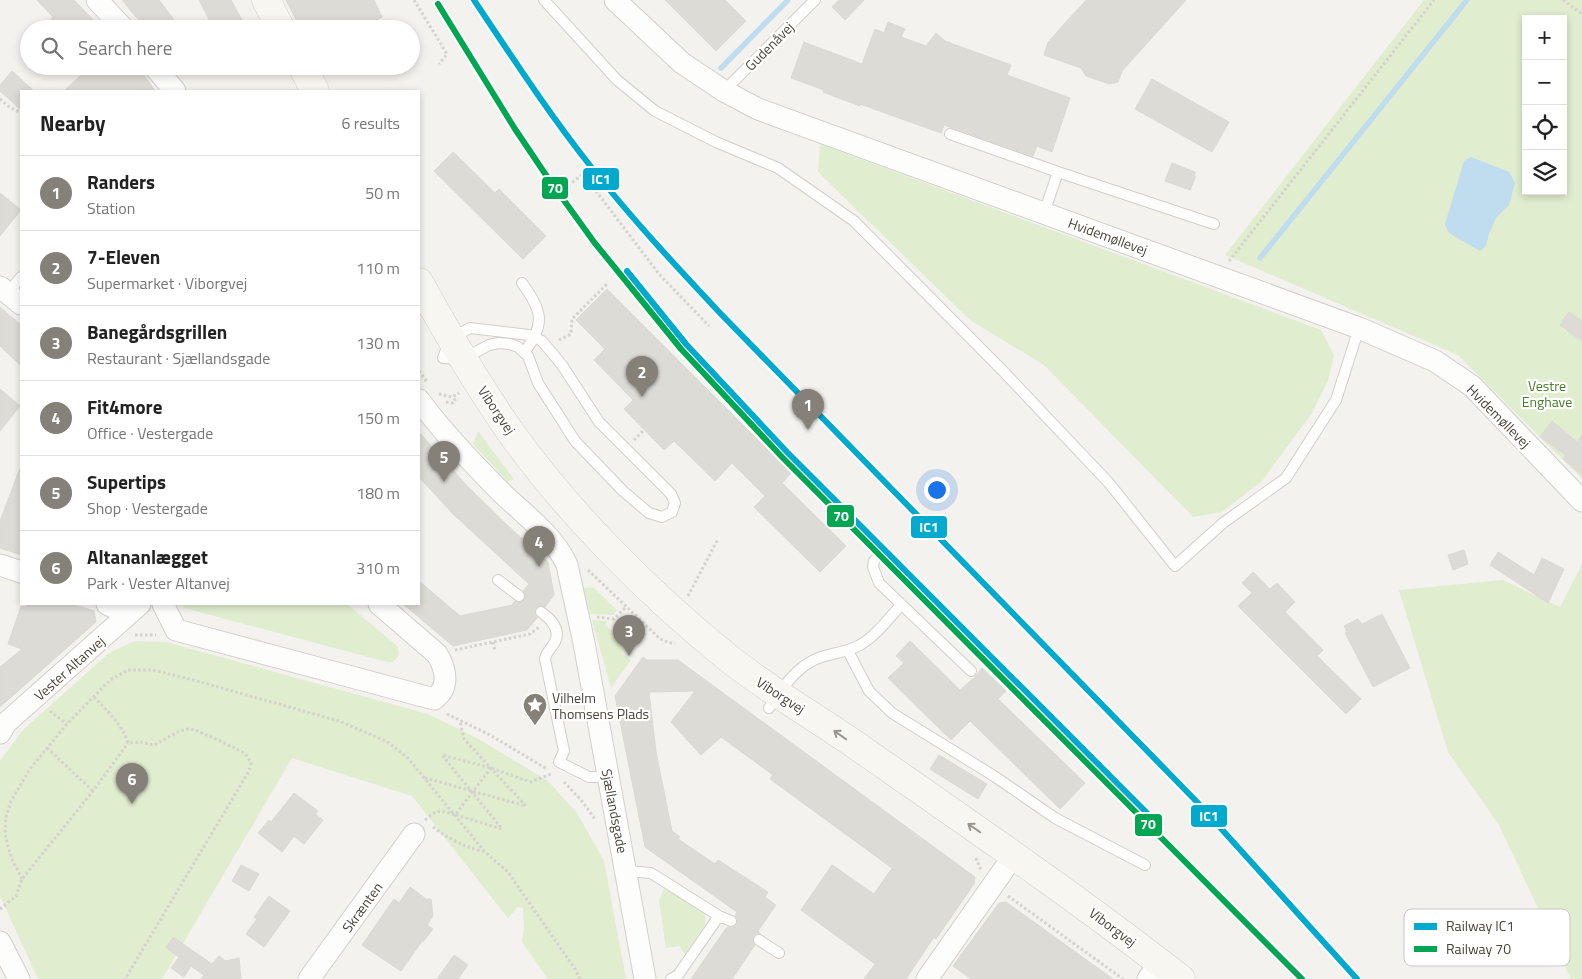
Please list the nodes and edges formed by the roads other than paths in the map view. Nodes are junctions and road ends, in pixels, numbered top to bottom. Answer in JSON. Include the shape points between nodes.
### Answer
{"nodes":[{"id":1,"x":97,"y":0,"type":"edge"},
{"id":2,"x":248,"y":0,"type":"edge"},
{"id":3,"x":266,"y":0,"type":"edge"},
{"id":4,"x":544,"y":0,"type":"edge"},
{"id":5,"x":615,"y":0,"type":"edge"},
{"id":6,"x":815,"y":0,"type":"edge"},
{"id":7,"x":116,"y":20,"type":"edge"},
{"id":8,"x":259,"y":20,"type":"edge"},
{"id":9,"x":276,"y":20,"type":"edge"},
{"id":10,"x":162,"y":75,"type":"edge"},
{"id":11,"x":294,"y":75,"type":"edge"},
{"id":12,"x":306,"y":85,"type":"edge"},
{"id":13,"x":174,"y":90,"type":"edge"},
{"id":14,"x":724,"y":91,"type":"junction"},
{"id":15,"x":950,"y":134,"type":"dead end"},
{"id":16,"x":1058,"y":172,"type":"junction"},
{"id":17,"x":1044,"y":213,"type":"junction"},
{"id":18,"x":1214,"y":224,"type":"dead end"},
{"id":19,"x":420,"y":284,"type":"edge"},
{"id":20,"x":522,"y":284,"type":"dead end"},
{"id":21,"x":420,"y":317,"type":"edge"},
{"id":22,"x":1359,"y":328,"type":"junction"},
{"id":23,"x":535,"y":337,"type":"junction"},
{"id":24,"x":524,"y":351,"type":"junction"},
{"id":25,"x":452,"y":352,"type":"junction"},
{"id":26,"x":428,"y":393,"type":"edge"},
{"id":27,"x":1582,"y":501,"type":"edge"},
{"id":28,"x":874,"y":561,"type":"dead end"},
{"id":29,"x":0,"y":565,"type":"edge"},
{"id":30,"x":20,"y":572,"type":"edge"},
{"id":31,"x":498,"y":580,"type":"dead end"},
{"id":32,"x":519,"y":596,"type":"dead end"},
{"id":33,"x":109,"y":605,"type":"edge"},
{"id":34,"x":164,"y":605,"type":"edge"},
{"id":35,"x":380,"y":605,"type":"edge"},
{"id":36,"x":901,"y":605,"type":"junction"},
{"id":37,"x":128,"y":614,"type":"edge"},
{"id":38,"x":545,"y":615,"type":"road end"},
{"id":39,"x":848,"y":651,"type":"junction"},
{"id":40,"x":971,"y":671,"type":"dead end"},
{"id":41,"x":774,"y":701,"type":"junction"},
{"id":42,"x":0,"y":733,"type":"edge"},
{"id":43,"x":608,"y":777,"type":"junction"},
{"id":44,"x":420,"y":827,"type":"road end"},
{"id":45,"x":1145,"y":865,"type":"dead end"},
{"id":46,"x":1004,"y":870,"type":"junction"},
{"id":47,"x":626,"y":871,"type":"junction"},
{"id":48,"x":719,"y":916,"type":"junction"},
{"id":49,"x":731,"y":922,"type":"dead end"},
{"id":50,"x":759,"y":940,"type":"dead end"},
{"id":51,"x":0,"y":942,"type":"edge"},
{"id":52,"x":779,"y":953,"type":"dead end"},
{"id":53,"x":1158,"y":975,"type":"edge"},
{"id":54,"x":19,"y":979,"type":"edge"},
{"id":55,"x":309,"y":979,"type":"edge"},
{"id":56,"x":645,"y":979,"type":"edge"},
{"id":57,"x":671,"y":979,"type":"edge"},
{"id":58,"x":927,"y":979,"type":"edge"}],
"edges":[{"from":1,"to":7,"type":"street"},
{"from":2,"to":8,"type":"main road"},
{"from":3,"to":9,"type":"main road"},
{"from":4,"to":22,"type":"lane","via":[[617,80],[654,111],[778,168],[854,221],[1109,483],[1175,566],[1223,523],[1286,478],[1336,400]]},
{"from":5,"to":14,"type":"street","name":"Hvidemøllevej","via":[[682,63]]},
{"from":6,"to":14,"type":"lane","name":"Gudenåvej"},
{"from":10,"to":13,"type":"street"},
{"from":11,"to":12,"type":"main road"},
{"from":14,"to":17,"type":"street","name":"Hvidemøllevej","via":[[758,109]]},
{"from":15,"to":16,"type":"lane"},
{"from":16,"to":17,"type":"lane"},
{"from":16,"to":18,"type":"lane"},
{"from":17,"to":22,"type":"street","name":"Hvidemøllevej"},
{"from":19,"to":25,"type":"main road"},
{"from":20,"to":23,"type":"lane","via":[[539,311]]},
{"from":21,"to":25,"type":"main road"},
{"from":22,"to":27,"type":"street","name":"Hvidemøllevej","via":[[1435,361],[1472,386]]},
{"from":23,"to":24,"type":"lane"},
{"from":23,"to":24,"type":"lane","via":[[562,365],[599,422],[671,494],[675,503],[672,512],[662,517],[649,513],[575,442],[538,383]]},
{"from":23,"to":25,"type":"lane","via":[[470,328]]},
{"from":24,"to":25,"type":"lane","via":[[499,343]]},
{"from":25,"to":41,"type":"main road","name":"Viborgvej","via":[[537,466],[617,557]]},
{"from":25,"to":41,"type":"main road","name":"Viborgvej","via":[[455,396],[580,541],[634,596],[742,689]]},
{"from":26,"to":43,"type":"street","name":"Sjællandsgade","via":[[484,476],[557,547],[567,565]]},
{"from":28,"to":36,"type":"lane","via":[[872,567],[879,583]]},
{"from":29,"to":30,"type":"street"},
{"from":31,"to":32,"type":"lane"},
{"from":33,"to":37,"type":"street"},
{"from":34,"to":35,"type":"street","via":[[176,630],[434,699],[440,695],[445,681],[442,662]]},
{"from":36,"to":39,"type":"lane","via":[[874,635]]},
{"from":36,"to":40,"type":"lane"},
{"from":37,"to":42,"type":"street","name":"Vester Altanvej","via":[[6,723]]},
{"from":38,"to":43,"type":"lane","via":[[554,624],[557,636],[545,659],[564,751],[559,762],[589,778]]},
{"from":39,"to":41,"type":"lane","via":[[808,663],[796,672]]},
{"from":39,"to":45,"type":"lane","via":[[869,691],[892,713],[994,776],[1054,818]]},
{"from":41,"to":46,"type":"main road","name":"Viborgvej"},
{"from":46,"to":41,"type":"main road","name":"Viborgvej","one_way":true,"via":[[808,712]]},
{"from":43,"to":47,"type":"street","name":"Sjællandsgade"},
{"from":44,"to":55,"type":"street","name":"Skrænten"},
{"from":46,"to":53,"type":"main road","name":"Viborgvej","via":[[1113,926]]},
{"from":46,"to":58,"type":"street"},
{"from":47,"to":48,"type":"lane","via":[[651,873]]},
{"from":47,"to":56,"type":"street","name":"Sjællandsgade"},
{"from":48,"to":49,"type":"lane"},
{"from":48,"to":57,"type":"lane","via":[[678,974]]},
{"from":50,"to":52,"type":"lane"},
{"from":51,"to":54,"type":"street"}]}
